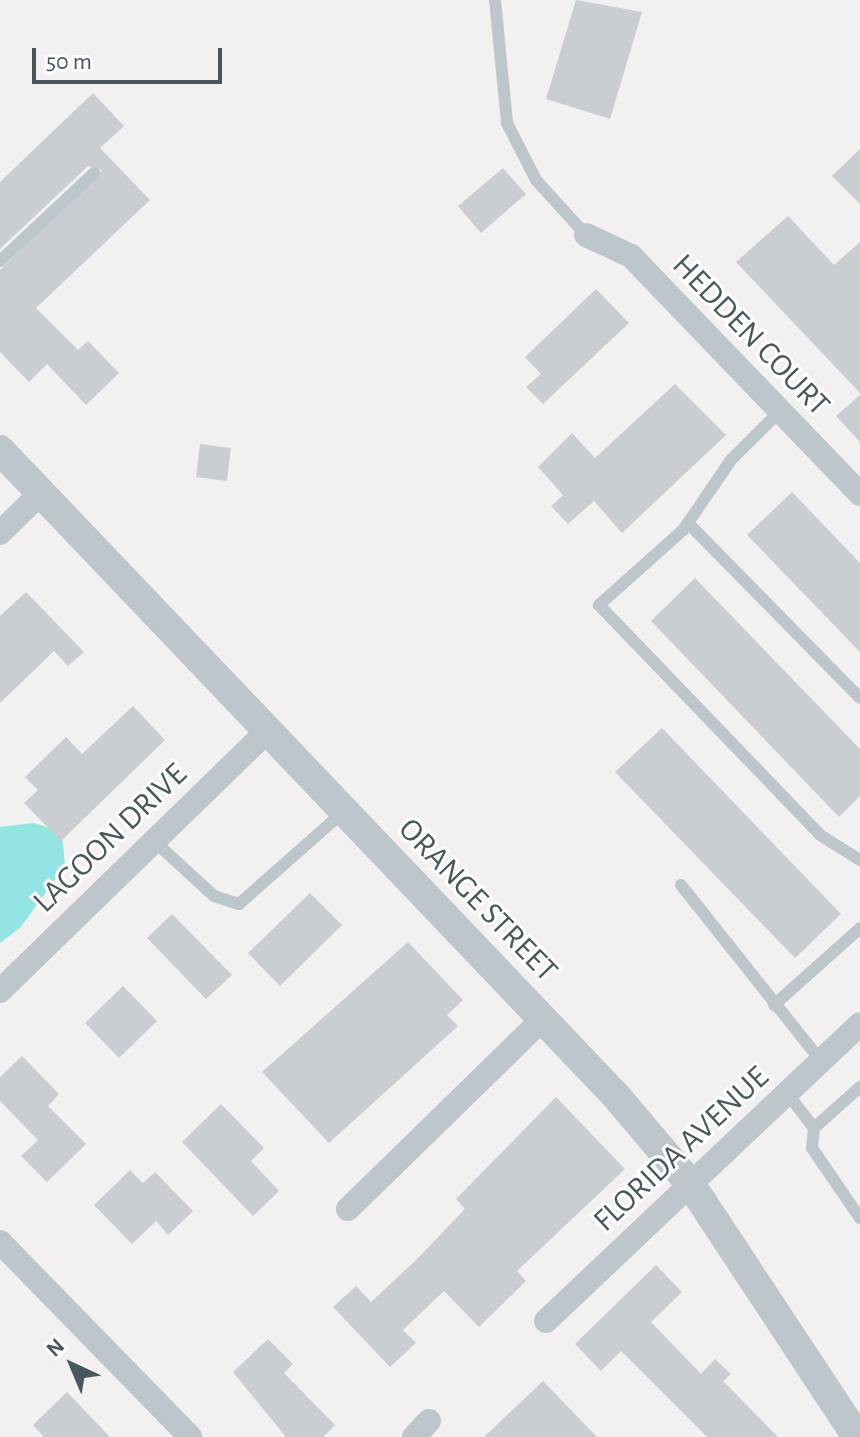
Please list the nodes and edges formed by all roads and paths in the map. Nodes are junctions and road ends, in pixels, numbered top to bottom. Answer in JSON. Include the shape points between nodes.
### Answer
{"nodes":[{"id":1,"x":495,"y":0,"type":"edge"},
{"id":2,"x":94,"y":173,"type":"dead end"},
{"id":3,"x":586,"y":235,"type":"joint"},
{"id":4,"x":0,"y":261,"type":"edge"},
{"id":5,"x":780,"y":411,"type":"junction"},
{"id":6,"x":0,"y":450,"type":"edge"},
{"id":7,"x":41,"y":493,"type":"junction"},
{"id":8,"x":860,"y":494,"type":"edge"},
{"id":9,"x":688,"y":523,"type":"junction"},
{"id":10,"x":0,"y":533,"type":"edge"},
{"id":11,"x":860,"y":698,"type":"edge"},
{"id":12,"x":266,"y":732,"type":"junction"},
{"id":13,"x":343,"y":812,"type":"junction"},
{"id":14,"x":154,"y":841,"type":"junction"},
{"id":15,"x":860,"y":841,"type":"edge"},
{"id":16,"x":855,"y":857,"type":"edge"},
{"id":17,"x":681,"y":885,"type":"dead end"},
{"id":18,"x":860,"y":928,"type":"edge"},
{"id":19,"x":0,"y":991,"type":"edge"},
{"id":20,"x":774,"y":1005,"type":"junction"},
{"id":21,"x":543,"y":1019,"type":"junction"},
{"id":22,"x":860,"y":1024,"type":"edge"},
{"id":23,"x":821,"y":1061,"type":"junction"},
{"id":24,"x":860,"y":1087,"type":"edge"},
{"id":25,"x":787,"y":1093,"type":"junction"},
{"id":26,"x":814,"y":1128,"type":"junction"},
{"id":27,"x":689,"y":1182,"type":"junction"},
{"id":28,"x":348,"y":1209,"type":"dead end"},
{"id":29,"x":860,"y":1218,"type":"edge"},
{"id":30,"x":0,"y":1242,"type":"edge"},
{"id":31,"x":546,"y":1321,"type":"dead end"},
{"id":32,"x":190,"y":1437,"type":"edge"},
{"id":33,"x":857,"y":1437,"type":"edge"}],
"edges":[{"from":1,"to":3,"type":"lane","via":[[507,123],[536,180]]},
{"from":2,"to":4,"type":"lane"},
{"from":3,"to":5,"type":"street","name":"HEDDEN COURT","via":[[631,256]]},
{"from":5,"to":8,"type":"street","name":"HEDDEN COURT"},
{"from":5,"to":9,"type":"lane","via":[[731,460]]},
{"from":6,"to":7,"type":"street","name":"ORANGE STREET"},
{"from":7,"to":10,"type":"street"},
{"from":7,"to":12,"type":"street","name":"ORANGE STREET"},
{"from":9,"to":11,"type":"lane"},
{"from":9,"to":16,"type":"lane","via":[[599,605],[820,835]]},
{"from":12,"to":13,"type":"street","name":"ORANGE STREET"},
{"from":12,"to":14,"type":"street","name":"LAGOON DRIVE"},
{"from":13,"to":14,"type":"lane","via":[[239,904],[214,896]]},
{"from":13,"to":21,"type":"street","name":"ORANGE STREET"},
{"from":14,"to":19,"type":"street","name":"LAGOON DRIVE"},
{"from":15,"to":16,"type":"lane"},
{"from":17,"to":20,"type":"lane"},
{"from":18,"to":20,"type":"lane"},
{"from":20,"to":23,"type":"lane"},
{"from":21,"to":27,"type":"street","name":"ORANGE STREET"},
{"from":21,"to":28,"type":"street"},
{"from":22,"to":23,"type":"street","name":"FLORIDA AVENUE"},
{"from":23,"to":25,"type":"street","name":"FLORIDA AVENUE"},
{"from":24,"to":26,"type":"lane"},
{"from":25,"to":26,"type":"lane"},
{"from":25,"to":27,"type":"street","name":"FLORIDA AVENUE"},
{"from":26,"to":29,"type":"lane","via":[[812,1148]]},
{"from":27,"to":31,"type":"street","name":"FLORIDA AVENUE"},
{"from":27,"to":33,"type":"street","name":"ORANGE STREET"},
{"from":30,"to":32,"type":"street"}]}
